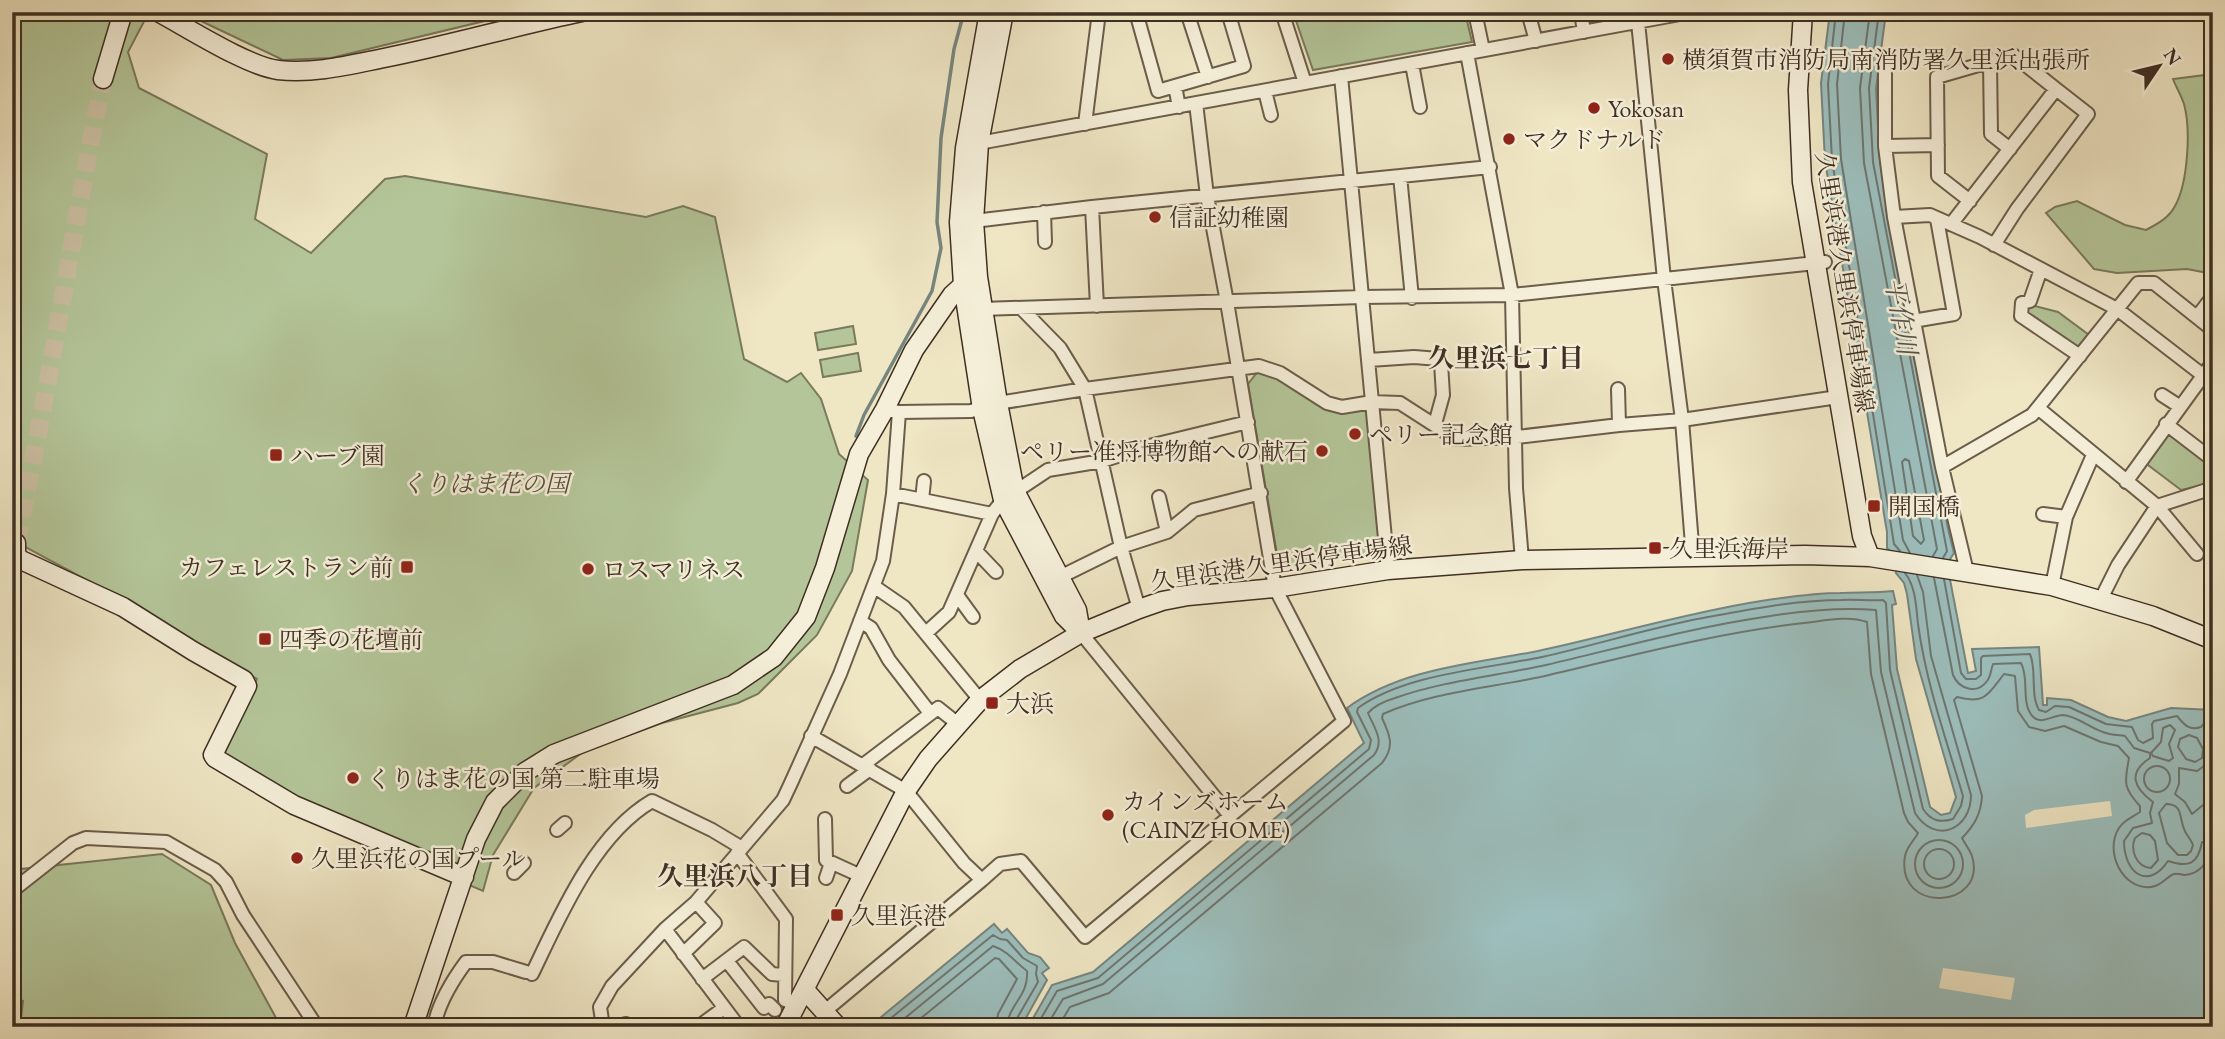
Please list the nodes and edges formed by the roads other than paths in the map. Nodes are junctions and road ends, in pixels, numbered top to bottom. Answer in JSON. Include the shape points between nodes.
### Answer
{"nodes":[{"id":1,"x":123,"y":12,"type":"edge"},
{"id":2,"x":158,"y":12,"type":"edge"},
{"id":3,"x":582,"y":12,"type":"edge"},
{"id":4,"x":989,"y":12,"type":"edge"},
{"id":5,"x":1004,"y":12,"type":"edge"},
{"id":6,"x":1099,"y":12,"type":"edge"},
{"id":7,"x":1136,"y":12,"type":"edge"},
{"id":8,"x":1187,"y":12,"type":"edge"},
{"id":9,"x":1228,"y":12,"type":"edge"},
{"id":10,"x":1282,"y":12,"type":"edge"},
{"id":11,"x":1475,"y":12,"type":"edge"},
{"id":12,"x":1528,"y":12,"type":"edge"},
{"id":13,"x":1581,"y":12,"type":"edge"},
{"id":14,"x":1691,"y":12,"type":"edge"},
{"id":15,"x":1804,"y":12,"type":"edge"},
{"id":16,"x":1814,"y":12,"type":"edge"},
{"id":17,"x":1638,"y":17,"type":"edge"},
{"id":18,"x":1584,"y":32,"type":"junction"},
{"id":19,"x":1536,"y":41,"type":"junction"},
{"id":20,"x":1483,"y":51,"type":"junction"},
{"id":21,"x":1468,"y":53,"type":"junction"},
{"id":22,"x":1990,"y":62,"type":"junction"},
{"id":23,"x":1412,"y":64,"type":"junction"},
{"id":24,"x":1885,"y":66,"type":"dead end"},
{"id":25,"x":1341,"y":76,"type":"junction"},
{"id":26,"x":1208,"y":77,"type":"junction"},
{"id":27,"x":103,"y":79,"type":"tunnel mouth"},
{"id":28,"x":1305,"y":83,"type":"junction"},
{"id":29,"x":1175,"y":86,"type":"junction"},
{"id":30,"x":2056,"y":89,"type":"junction"},
{"id":31,"x":1265,"y":91,"type":"junction"},
{"id":32,"x":1196,"y":103,"type":"junction"},
{"id":33,"x":1179,"y":107,"type":"junction"},
{"id":34,"x":1420,"y":107,"type":"dead end"},
{"id":35,"x":1271,"y":115,"type":"dead end"},
{"id":36,"x":1086,"y":124,"type":"junction"},
{"id":37,"x":979,"y":144,"type":"junction"},
{"id":38,"x":1938,"y":145,"type":"junction"},
{"id":39,"x":1885,"y":146,"type":"junction"},
{"id":40,"x":2010,"y":149,"type":"junction"},
{"id":41,"x":1490,"y":167,"type":"junction"},
{"id":42,"x":1400,"y":176,"type":"junction"},
{"id":43,"x":1352,"y":181,"type":"junction"},
{"id":44,"x":1207,"y":195,"type":"junction"},
{"id":45,"x":1970,"y":201,"type":"junction"},
{"id":46,"x":1092,"y":207,"type":"junction"},
{"id":47,"x":1044,"y":212,"type":"junction"},
{"id":48,"x":1894,"y":217,"type":"junction"},
{"id":49,"x":1937,"y":219,"type":"junction"},
{"id":50,"x":974,"y":221,"type":"junction"},
{"id":51,"x":1952,"y":223,"type":"junction"},
{"id":52,"x":1045,"y":242,"type":"dead end"},
{"id":53,"x":1994,"y":245,"type":"junction"},
{"id":54,"x":1821,"y":262,"type":"junction"},
{"id":55,"x":2041,"y":269,"type":"junction"},
{"id":56,"x":1664,"y":279,"type":"junction"},
{"id":57,"x":970,"y":281,"type":"junction"},
{"id":58,"x":2183,"y":288,"type":"dead end"},
{"id":59,"x":1512,"y":295,"type":"junction"},
{"id":60,"x":2213,"y":296,"type":"edge"},
{"id":61,"x":1362,"y":297,"type":"junction"},
{"id":62,"x":1412,"y":298,"type":"junction"},
{"id":63,"x":2175,"y":299,"type":"junction"},
{"id":64,"x":1227,"y":302,"type":"junction"},
{"id":65,"x":1097,"y":306,"type":"junction"},
{"id":66,"x":1021,"y":308,"type":"junction"},
{"id":67,"x":982,"y":309,"type":"junction"},
{"id":68,"x":2117,"y":309,"type":"junction"},
{"id":69,"x":2197,"y":317,"type":"junction"},
{"id":70,"x":1913,"y":321,"type":"junction"},
{"id":71,"x":2213,"y":330,"type":"edge"},
{"id":72,"x":2080,"y":356,"type":"junction"},
{"id":73,"x":1369,"y":360,"type":"junction"},
{"id":74,"x":2213,"y":362,"type":"edge"},
{"id":75,"x":1238,"y":367,"type":"junction"},
{"id":76,"x":2208,"y":379,"type":"edge"},
{"id":77,"x":1085,"y":389,"type":"junction"},
{"id":78,"x":1618,"y":389,"type":"dead end"},
{"id":79,"x":2162,"y":394,"type":"dead end"},
{"id":80,"x":1838,"y":397,"type":"junction"},
{"id":81,"x":1371,"y":402,"type":"junction"},
{"id":82,"x":990,"y":406,"type":"junction"},
{"id":83,"x":2179,"y":407,"type":"junction"},
{"id":84,"x":2038,"y":408,"type":"junction"},
{"id":85,"x":892,"y":411,"type":"junction"},
{"id":86,"x":1682,"y":420,"type":"junction"},
{"id":87,"x":1248,"y":422,"type":"junction"},
{"id":88,"x":1435,"y":424,"type":"junction"},
{"id":89,"x":2166,"y":424,"type":"junction"},
{"id":90,"x":1619,"y":425,"type":"junction"},
{"id":91,"x":1517,"y":437,"type":"junction"},
{"id":92,"x":2093,"y":454,"type":"junction"},
{"id":93,"x":2213,"y":460,"type":"edge"},
{"id":94,"x":1102,"y":461,"type":"junction"},
{"id":95,"x":1942,"y":467,"type":"junction"},
{"id":96,"x":924,"y":481,"type":"dead end"},
{"id":97,"x":2126,"y":482,"type":"junction"},
{"id":98,"x":2213,"y":488,"type":"edge"},
{"id":99,"x":1261,"y":493,"type":"junction"},
{"id":100,"x":893,"y":494,"type":"junction"},
{"id":101,"x":1159,"y":497,"type":"dead end"},
{"id":102,"x":922,"y":500,"type":"junction"},
{"id":103,"x":1003,"y":502,"type":"junction"},
{"id":104,"x":2157,"y":506,"type":"junction"},
{"id":105,"x":2043,"y":514,"type":"dead end"},
{"id":106,"x":2066,"y":517,"type":"junction"},
{"id":107,"x":1167,"y":532,"type":"junction"},
{"id":108,"x":16,"y":543,"type":"dead end"},
{"id":109,"x":1121,"y":547,"type":"junction"},
{"id":110,"x":976,"y":551,"type":"junction"},
{"id":111,"x":2197,"y":554,"type":"dead end"},
{"id":112,"x":1693,"y":557,"type":"junction"},
{"id":113,"x":1878,"y":558,"type":"junction"},
{"id":114,"x":1522,"y":560,"type":"junction"},
{"id":115,"x":1388,"y":570,"type":"junction"},
{"id":116,"x":1960,"y":571,"type":"junction"},
{"id":117,"x":996,"y":572,"type":"dead end"},
{"id":118,"x":1060,"y":577,"type":"junction"},
{"id":119,"x":2052,"y":586,"type":"junction"},
{"id":120,"x":875,"y":587,"type":"junction"},
{"id":121,"x":1275,"y":588,"type":"junction"},
{"id":122,"x":957,"y":595,"type":"junction"},
{"id":123,"x":2101,"y":599,"type":"junction"},
{"id":124,"x":1139,"y":608,"type":"junction"},
{"id":125,"x":973,"y":617,"type":"dead end"},
{"id":126,"x":860,"y":621,"type":"junction"},
{"id":127,"x":926,"y":632,"type":"junction"},
{"id":128,"x":1081,"y":634,"type":"junction"},
{"id":129,"x":2213,"y":640,"type":"edge"},
{"id":130,"x":980,"y":700,"type":"junction"},
{"id":131,"x":930,"y":713,"type":"junction"},
{"id":132,"x":958,"y":724,"type":"junction"},
{"id":133,"x":811,"y":736,"type":"junction"},
{"id":134,"x":866,"y":767,"type":"junction"},
{"id":135,"x":847,"y":786,"type":"dead end"},
{"id":136,"x":906,"y":791,"type":"junction"},
{"id":137,"x":1231,"y":817,"type":"junction"},
{"id":138,"x":825,"y":819,"type":"dead end"},
{"id":139,"x":740,"y":851,"type":"junction"},
{"id":140,"x":826,"y":860,"type":"junction"},
{"id":141,"x":524,"y":863,"type":"dead end"},
{"id":142,"x":514,"y":873,"type":"dead end"},
{"id":143,"x":861,"y":876,"type":"junction"},
{"id":144,"x":464,"y":877,"type":"junction"},
{"id":145,"x":826,"y":878,"type":"dead end"},
{"id":146,"x":982,"y":880,"type":"junction"},
{"id":147,"x":12,"y":891,"type":"edge"},
{"id":148,"x":695,"y":902,"type":"junction"},
{"id":149,"x":665,"y":929,"type":"junction"},
{"id":150,"x":683,"y":954,"type":"junction"},
{"id":151,"x":727,"y":961,"type":"junction"},
{"id":152,"x":783,"y":975,"type":"junction"},
{"id":153,"x":702,"y":979,"type":"junction"},
{"id":154,"x":801,"y":998,"type":"junction"},
{"id":155,"x":724,"y":1008,"type":"junction"},
{"id":156,"x":775,"y":1010,"type":"dead end"},
{"id":157,"x":825,"y":1012,"type":"junction"},
{"id":158,"x":317,"y":1027,"type":"edge"},
{"id":159,"x":413,"y":1027,"type":"edge"},
{"id":160,"x":434,"y":1027,"type":"edge"},
{"id":161,"x":603,"y":1027,"type":"edge"},
{"id":162,"x":698,"y":1027,"type":"edge"},
{"id":163,"x":739,"y":1027,"type":"edge"},
{"id":164,"x":786,"y":1027,"type":"edge"},
{"id":165,"x":838,"y":1027,"type":"edge"}],
"edges":[{"from":1,"to":27,"type":"street"},
{"from":2,"to":3,"type":"street","via":[[276,70],[327,70]]},
{"from":4,"to":57,"type":"street","via":[[965,148],[959,222]]},
{"from":5,"to":37,"type":"street"},
{"from":6,"to":36,"type":"street"},
{"from":7,"to":29,"type":"street","via":[[1158,91]]},
{"from":8,"to":26,"type":"street"},
{"from":9,"to":26,"type":"street","via":[[1244,66]]},
{"from":10,"to":28,"type":"street"},
{"from":11,"to":20,"type":"street"},
{"from":12,"to":19,"type":"street"},
{"from":13,"to":18,"type":"street"},
{"from":14,"to":17,"type":"street"},
{"from":15,"to":54,"type":"street","name":"久里浜港久里浜停車場線","via":[[1798,90],[1800,155]]},
{"from":16,"to":54,"type":"street","name":"久里浜港久里浜停車場線","via":[[1808,152]]},
{"from":17,"to":18,"type":"street"},
{"from":17,"to":56,"type":"street"},
{"from":18,"to":19,"type":"street"},
{"from":19,"to":20,"type":"street"},
{"from":20,"to":21,"type":"street"},
{"from":21,"to":23,"type":"street"},
{"from":21,"to":41,"type":"street"},
{"from":22,"to":30,"type":"street","via":[[2013,55]]},
{"from":22,"to":38,"type":"street","via":[[1937,77]]},
{"from":22,"to":40,"type":"street","via":[[1991,134]]},
{"from":23,"to":25,"type":"street"},
{"from":23,"to":34,"type":"street"},
{"from":24,"to":39,"type":"street"},
{"from":25,"to":28,"type":"street"},
{"from":25,"to":43,"type":"street"},
{"from":26,"to":29,"type":"street"},
{"from":28,"to":31,"type":"street"},
{"from":29,"to":33,"type":"street"},
{"from":30,"to":40,"type":"street"},
{"from":30,"to":53,"type":"street","via":[[2088,114]]},
{"from":31,"to":32,"type":"street"},
{"from":31,"to":35,"type":"street"},
{"from":32,"to":33,"type":"street"},
{"from":32,"to":44,"type":"street"},
{"from":33,"to":36,"type":"street"},
{"from":36,"to":37,"type":"street"},
{"from":37,"to":50,"type":"street"},
{"from":38,"to":39,"type":"street"},
{"from":38,"to":45,"type":"street","via":[[1938,176]]},
{"from":39,"to":48,"type":"street"},
{"from":40,"to":45,"type":"street"},
{"from":41,"to":42,"type":"street"},
{"from":41,"to":59,"type":"street"},
{"from":42,"to":43,"type":"street"},
{"from":42,"to":62,"type":"street"},
{"from":43,"to":44,"type":"street"},
{"from":43,"to":61,"type":"street"},
{"from":44,"to":46,"type":"street"},
{"from":44,"to":64,"type":"street"},
{"from":45,"to":51,"type":"street"},
{"from":46,"to":47,"type":"street"},
{"from":46,"to":65,"type":"street"},
{"from":47,"to":50,"type":"street"},
{"from":47,"to":52,"type":"street"},
{"from":48,"to":49,"type":"street","via":[[1930,215]]},
{"from":48,"to":70,"type":"street"},
{"from":49,"to":51,"type":"street"},
{"from":49,"to":70,"type":"street","via":[[1954,314]]},
{"from":50,"to":57,"type":"street"},
{"from":51,"to":53,"type":"street"},
{"from":53,"to":55,"type":"street"},
{"from":54,"to":56,"type":"street"},
{"from":54,"to":80,"type":"street","name":"久里浜港久里浜停車場線"},
{"from":54,"to":113,"type":"street","name":"久里浜港久里浜停車場線"},
{"from":55,"to":68,"type":"street"},
{"from":55,"to":72,"type":"street","via":[[2029,301],[2022,303],[2021,316]]},
{"from":56,"to":59,"type":"street"},
{"from":56,"to":86,"type":"street"},
{"from":57,"to":67,"type":"street"},
{"from":57,"to":82,"type":"street"},
{"from":57,"to":85,"type":"street","via":[[938,313],[914,350]]},
{"from":58,"to":63,"type":"street"},
{"from":59,"to":62,"type":"street"},
{"from":59,"to":91,"type":"street"},
{"from":60,"to":69,"type":"street"},
{"from":61,"to":62,"type":"street"},
{"from":61,"to":64,"type":"street"},
{"from":61,"to":73,"type":"street"},
{"from":63,"to":68,"type":"street","via":[[2154,283],[2138,283]]},
{"from":63,"to":69,"type":"street"},
{"from":64,"to":65,"type":"street"},
{"from":64,"to":75,"type":"street"},
{"from":65,"to":66,"type":"street"},
{"from":66,"to":67,"type":"street"},
{"from":66,"to":77,"type":"street","via":[[1060,348]]},
{"from":67,"to":82,"type":"street"},
{"from":68,"to":72,"type":"street"},
{"from":68,"to":76,"type":"street"},
{"from":69,"to":71,"type":"street"},
{"from":70,"to":95,"type":"street"},
{"from":72,"to":84,"type":"street"},
{"from":73,"to":81,"type":"street"},
{"from":73,"to":88,"type":"street","via":[[1439,359],[1443,395]]},
{"from":74,"to":76,"type":"street"},
{"from":75,"to":77,"type":"street"},
{"from":75,"to":81,"type":"street","via":[[1266,367],[1342,407]]},
{"from":75,"to":87,"type":"street"},
{"from":76,"to":83,"type":"street"},
{"from":77,"to":82,"type":"street"},
{"from":77,"to":94,"type":"street"},
{"from":78,"to":90,"type":"street"},
{"from":79,"to":83,"type":"street"},
{"from":80,"to":86,"type":"street"},
{"from":80,"to":113,"type":"street","name":"久里浜港久里浜停車場線","via":[[1862,536]]},
{"from":81,"to":88,"type":"street","via":[[1400,403]]},
{"from":81,"to":115,"type":"street"},
{"from":82,"to":85,"type":"street","via":[[938,413]]},
{"from":82,"to":103,"type":"street"},
{"from":83,"to":89,"type":"street"},
{"from":84,"to":92,"type":"street"},
{"from":84,"to":95,"type":"street"},
{"from":85,"to":100,"type":"street"},
{"from":85,"to":144,"type":"street","via":[[859,454],[806,617],[774,657],[733,685],[554,754],[525,772],[495,802]]},
{"from":86,"to":90,"type":"street"},
{"from":86,"to":112,"type":"street"},
{"from":87,"to":94,"type":"street"},
{"from":87,"to":99,"type":"street"},
{"from":88,"to":91,"type":"street","via":[[1456,439]]},
{"from":89,"to":93,"type":"street"},
{"from":89,"to":97,"type":"street"},
{"from":90,"to":91,"type":"street"},
{"from":91,"to":114,"type":"street"},
{"from":92,"to":97,"type":"street"},
{"from":92,"to":106,"type":"street"},
{"from":94,"to":103,"type":"street","via":[[1048,470]]},
{"from":94,"to":109,"type":"street"},
{"from":95,"to":116,"type":"street"},
{"from":96,"to":102,"type":"street"},
{"from":97,"to":104,"type":"street"},
{"from":98,"to":104,"type":"street"},
{"from":99,"to":107,"type":"street","via":[[1194,510]]},
{"from":99,"to":121,"type":"street"},
{"from":100,"to":102,"type":"street"},
{"from":100,"to":120,"type":"street"},
{"from":101,"to":107,"type":"street"},
{"from":102,"to":103,"type":"street"},
{"from":103,"to":110,"type":"street"},
{"from":103,"to":118,"type":"street"},
{"from":103,"to":128,"type":"street","via":[[1064,616]]},
{"from":104,"to":111,"type":"street"},
{"from":104,"to":123,"type":"street"},
{"from":105,"to":106,"type":"street"},
{"from":106,"to":119,"type":"street"},
{"from":107,"to":109,"type":"street"},
{"from":108,"to":144,"type":"street","via":[[19,559],[123,607],[244,680],[247,686],[215,758],[294,805]]},
{"from":109,"to":118,"type":"street"},
{"from":109,"to":124,"type":"street"},
{"from":110,"to":117,"type":"street"},
{"from":110,"to":122,"type":"street"},
{"from":112,"to":113,"type":"street","name":"久里浜港久里浜停車場線"},
{"from":112,"to":114,"type":"street","name":"久里浜港久里浜停車場線"},
{"from":113,"to":116,"type":"street"},
{"from":114,"to":115,"type":"street","name":"久里浜港久里浜停車場線"},
{"from":115,"to":121,"type":"street","name":"久里浜港久里浜停車場線"},
{"from":116,"to":119,"type":"street"},
{"from":118,"to":128,"type":"street","via":[[1077,610]]},
{"from":119,"to":123,"type":"street"},
{"from":120,"to":126,"type":"street"},
{"from":120,"to":127,"type":"street","via":[[904,607]]},
{"from":121,"to":124,"type":"street","name":"久里浜港久里浜停車場線","via":[[1188,596]]},
{"from":121,"to":137,"type":"street","via":[[1344,722]]},
{"from":122,"to":125,"type":"street"},
{"from":122,"to":127,"type":"street","via":[[949,612]]},
{"from":123,"to":129,"type":"street"},
{"from":124,"to":128,"type":"street","name":"久里浜港久里浜停車場線"},
{"from":126,"to":131,"type":"street","via":[[871,628]]},
{"from":126,"to":133,"type":"street"},
{"from":127,"to":130,"type":"street"},
{"from":128,"to":130,"type":"street","name":"久里浜港久里浜停車場線","via":[[1020,669]]},
{"from":128,"to":137,"type":"street"},
{"from":130,"to":132,"type":"street","name":"久里浜港久里浜停車場線"},
{"from":131,"to":132,"type":"street","via":[[938,708]]},
{"from":131,"to":134,"type":"street"},
{"from":132,"to":136,"type":"street","name":"久里浜港久里浜停車場線"},
{"from":133,"to":134,"type":"street"},
{"from":133,"to":139,"type":"street","via":[[783,800]]},
{"from":134,"to":135,"type":"street"},
{"from":134,"to":136,"type":"street"},
{"from":136,"to":143,"type":"street","name":"久里浜港久里浜停車場線"},
{"from":136,"to":146,"type":"street"},
{"from":137,"to":146,"type":"street","via":[[1086,937],[1021,861],[1000,864]]},
{"from":138,"to":140,"type":"street"},
{"from":139,"to":148,"type":"street"},
{"from":139,"to":152,"type":"street","via":[[786,919]]},
{"from":139,"to":160,"type":"street","via":[[712,830],[652,801],[620,827],[574,887],[529,973],[493,962],[466,962]]},
{"from":140,"to":143,"type":"street"},
{"from":140,"to":145,"type":"street","via":[[831,863]]},
{"from":141,"to":142,"type":"street"},
{"from":143,"to":154,"type":"street","name":"久里浜港久里浜停車場線"},
{"from":144,"to":159,"type":"street"},
{"from":146,"to":157,"type":"street"},
{"from":147,"to":158,"type":"street","via":[[73,843],[86,838],[166,842],[215,870],[226,882]]},
{"from":148,"to":149,"type":"street"},
{"from":148,"to":150,"type":"street","via":[[715,923]]},
{"from":149,"to":150,"type":"street"},
{"from":149,"to":161,"type":"street","via":[[612,986],[600,1007]]},
{"from":150,"to":153,"type":"street"},
{"from":151,"to":152,"type":"street","via":[[744,947],[772,974]]},
{"from":151,"to":153,"type":"street"},
{"from":151,"to":156,"type":"street","via":[[764,1008],[769,1004]]},
{"from":152,"to":154,"type":"street","via":[[785,1000]]},
{"from":153,"to":155,"type":"street"},
{"from":154,"to":157,"type":"street"},
{"from":154,"to":164,"type":"street","name":"久里浜港久里浜停車場線"},
{"from":155,"to":162,"type":"street"},
{"from":155,"to":163,"type":"street"},
{"from":157,"to":165,"type":"street"}]}
